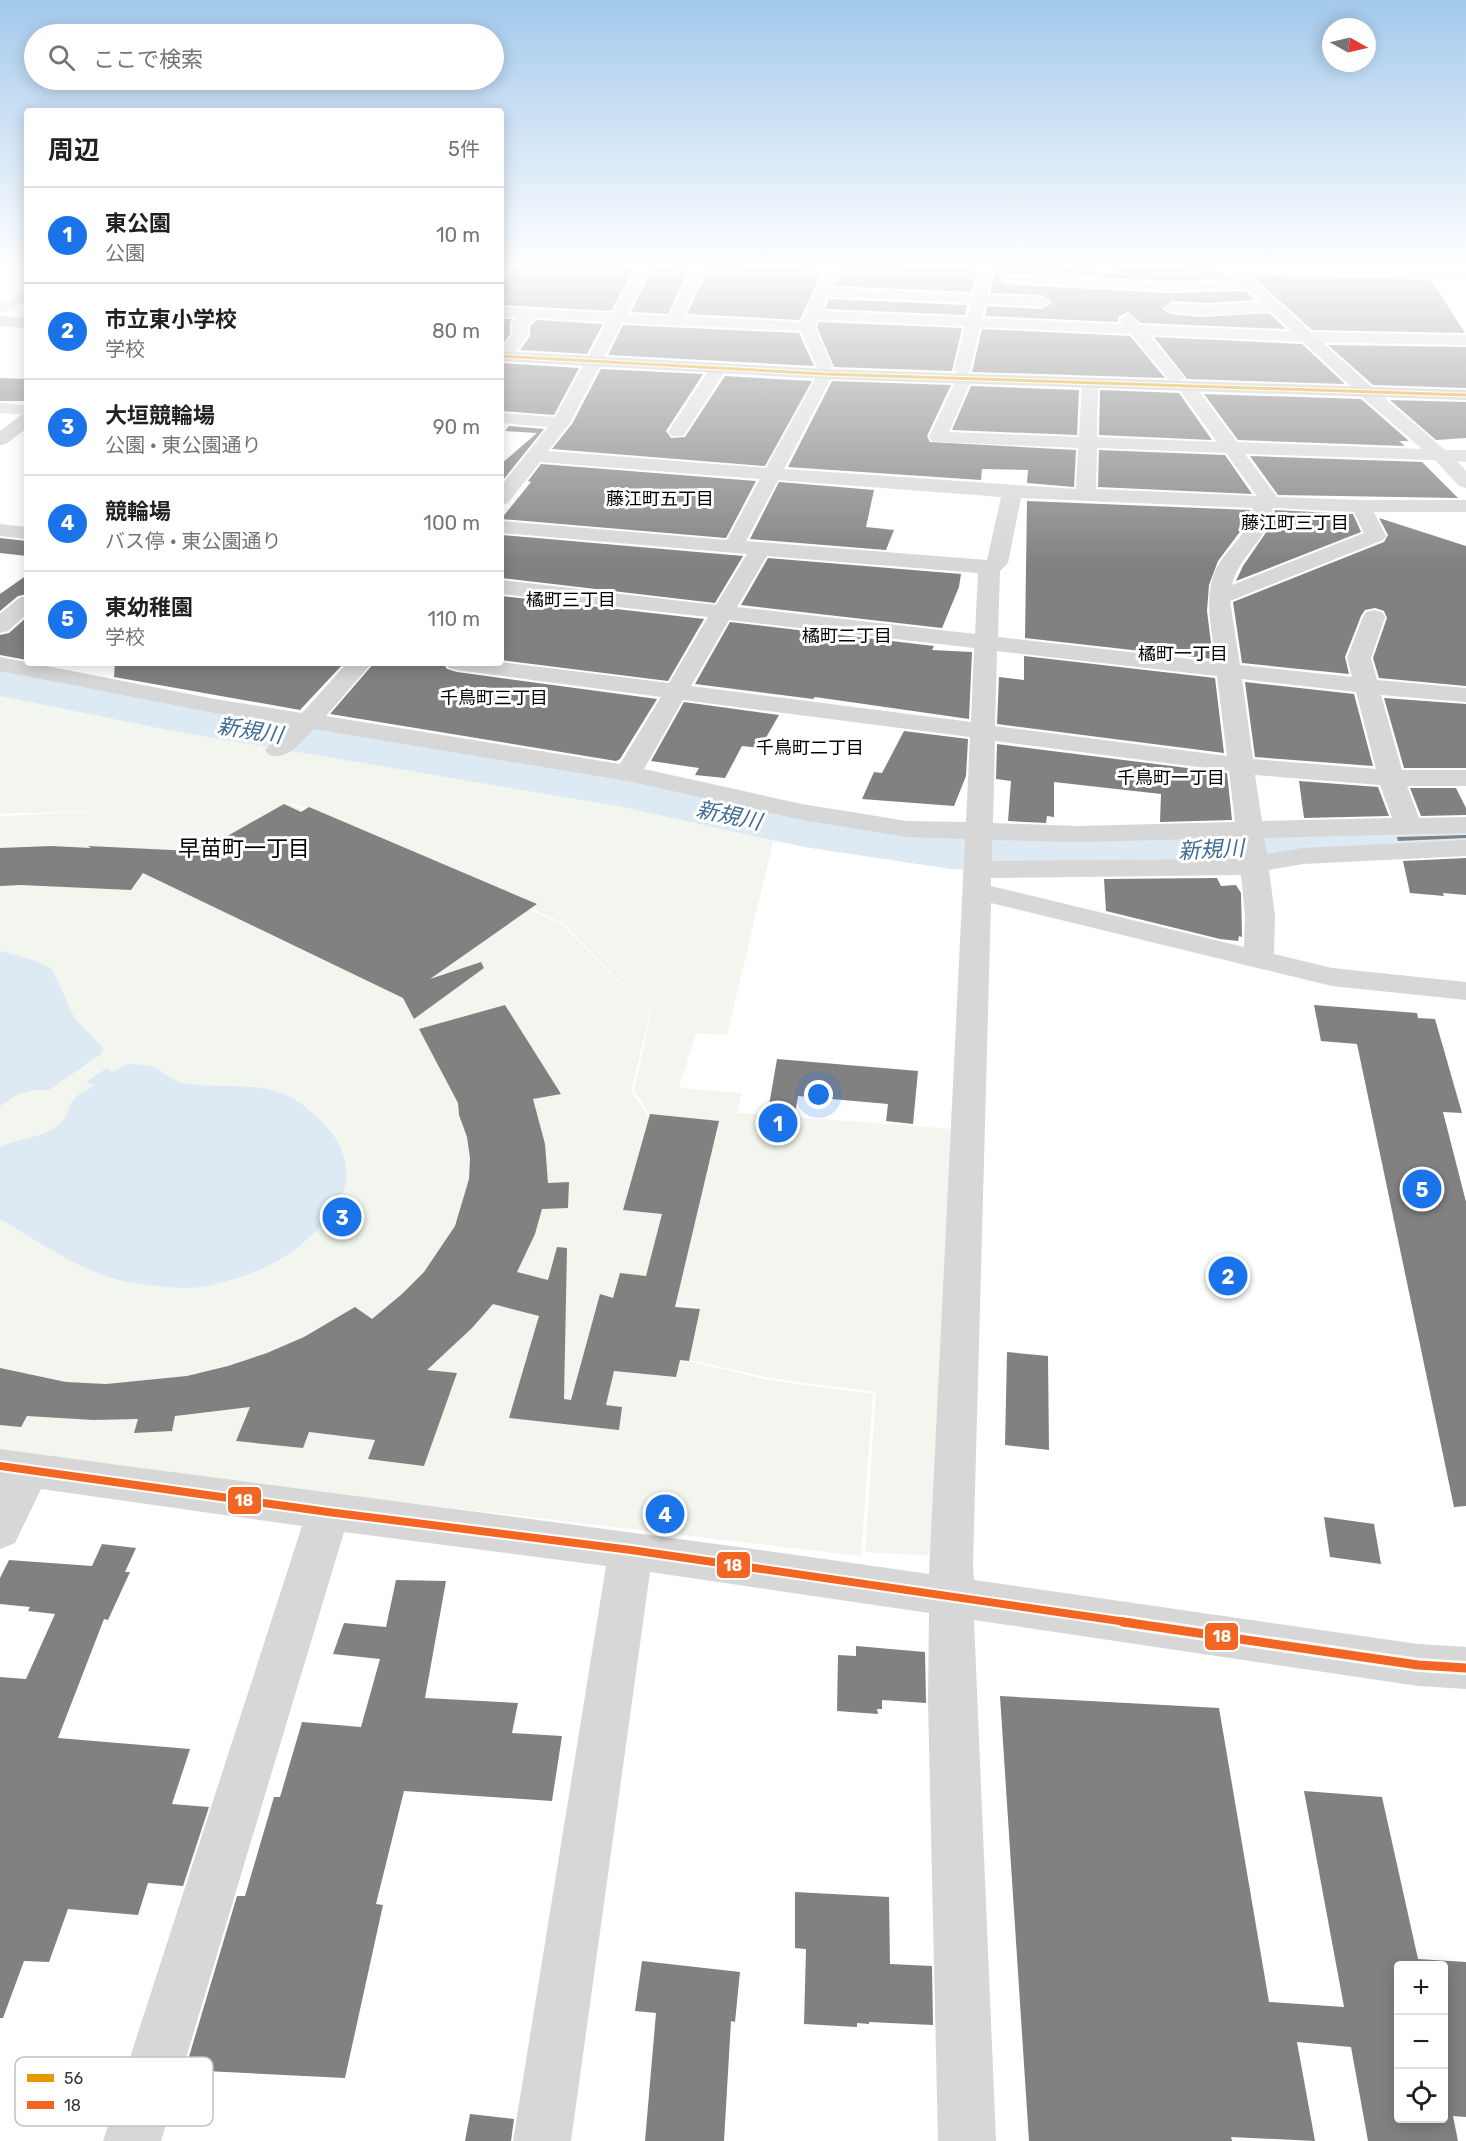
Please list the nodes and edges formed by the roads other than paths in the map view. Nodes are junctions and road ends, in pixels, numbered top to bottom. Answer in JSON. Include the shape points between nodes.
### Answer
{"nodes":[{"id":1,"x":591,"y":365,"type":"edge"},
{"id":2,"x":681,"y":365,"type":"edge"},
{"id":3,"x":727,"y":365,"type":"edge"},
{"id":4,"x":822,"y":365,"type":"edge"},
{"id":5,"x":965,"y":365,"type":"edge"},
{"id":6,"x":1167,"y":365,"type":"edge"},
{"id":7,"x":1338,"y":365,"type":"edge"},
{"id":8,"x":719,"y":368,"type":"junction"},
{"id":9,"x":824,"y":370,"type":"junction"},
{"id":10,"x":963,"y":374,"type":"junction"},
{"id":11,"x":1182,"y":382,"type":"junction"},
{"id":12,"x":1090,"y":383,"type":"junction"},
{"id":13,"x":1466,"y":387,"type":"edge"},
{"id":14,"x":1363,"y":388,"type":"junction"},
{"id":15,"x":1466,"y":395,"type":"edge"},
{"id":16,"x":0,"y":408,"type":"edge"},
{"id":17,"x":24,"y":410,"type":"edge"},
{"id":18,"x":504,"y":418,"type":"edge"},
{"id":19,"x":24,"y":421,"type":"edge"},
{"id":20,"x":561,"y":423,"type":"junction"},
{"id":21,"x":677,"y":432,"type":"dead end"},
{"id":22,"x":0,"y":440,"type":"edge"},
{"id":23,"x":1088,"y":442,"type":"junction"},
{"id":24,"x":1234,"y":448,"type":"junction"},
{"id":25,"x":1440,"y":455,"type":"junction"},
{"id":26,"x":1466,"y":456,"type":"edge"},
{"id":27,"x":531,"y":463,"type":"junction"},
{"id":28,"x":504,"y":468,"type":"edge"},
{"id":29,"x":771,"y":474,"type":"junction"},
{"id":30,"x":1466,"y":482,"type":"edge"},
{"id":31,"x":1012,"y":492,"type":"junction"},
{"id":32,"x":504,"y":495,"type":"edge"},
{"id":33,"x":1086,"y":495,"type":"junction"},
{"id":34,"x":1267,"y":502,"type":"junction"},
{"id":35,"x":1361,"y":506,"type":"junction"},
{"id":36,"x":1466,"y":506,"type":"edge"},
{"id":37,"x":504,"y":527,"type":"edge"},
{"id":38,"x":0,"y":530,"type":"edge"},
{"id":39,"x":24,"y":533,"type":"edge"},
{"id":40,"x":733,"y":547,"type":"junction"},
{"id":41,"x":760,"y":549,"type":"junction"},
{"id":42,"x":990,"y":568,"type":"junction"},
{"id":43,"x":504,"y":587,"type":"edge"},
{"id":44,"x":1219,"y":598,"type":"junction"},
{"id":45,"x":19,"y":605,"type":"edge"},
{"id":46,"x":724,"y":613,"type":"junction"},
{"id":47,"x":1374,"y":617,"type":"dead end"},
{"id":48,"x":0,"y":626,"type":"edge"},
{"id":49,"x":985,"y":642,"type":"junction"},
{"id":50,"x":0,"y":664,"type":"edge"},
{"id":51,"x":357,"y":666,"type":"edge"},
{"id":52,"x":481,"y":666,"type":"edge"},
{"id":53,"x":1227,"y":670,"type":"junction"},
{"id":54,"x":1365,"y":686,"type":"junction"},
{"id":55,"x":677,"y":691,"type":"junction"},
{"id":56,"x":1466,"y":695,"type":"edge"},
{"id":57,"x":305,"y":723,"type":"junction"},
{"id":58,"x":983,"y":731,"type":"junction"},
{"id":59,"x":278,"y":750,"type":"dead end"},
{"id":60,"x":1239,"y":765,"type":"junction"},
{"id":61,"x":628,"y":773,"type":"junction"},
{"id":62,"x":1391,"y":778,"type":"junction"},
{"id":63,"x":1466,"y":778,"type":"edge"},
{"id":64,"x":1466,"y":825,"type":"edge"},
{"id":65,"x":1408,"y":826,"type":"junction"},
{"id":66,"x":1252,"y":848,"type":"junction"},
{"id":67,"x":1466,"y":848,"type":"edge"},
{"id":68,"x":980,"y":860,"type":"junction"},
{"id":69,"x":1258,"y":959,"type":"junction"},
{"id":70,"x":1466,"y":991,"type":"edge"},
{"id":71,"x":14,"y":1468,"type":"edge"},
{"id":72,"x":328,"y":1512,"type":"junction"},
{"id":73,"x":0,"y":1530,"type":"edge"},
{"id":74,"x":631,"y":1550,"type":"junction"},
{"id":75,"x":951,"y":1596,"type":"junction"},
{"id":76,"x":1466,"y":1668,"type":"edge"},
{"id":77,"x":158,"y":2057,"type":"edge"},
{"id":78,"x":137,"y":2126,"type":"edge"},
{"id":79,"x":132,"y":2141,"type":"edge"},
{"id":80,"x":542,"y":2141,"type":"edge"},
{"id":81,"x":967,"y":2141,"type":"edge"}],
"edges":[{"from":1,"to":20,"type":"street"},
{"from":2,"to":8,"type":"highway"},
{"from":3,"to":9,"type":"highway"},
{"from":4,"to":9,"type":"street"},
{"from":5,"to":10,"type":"street"},
{"from":6,"to":11,"type":"street"},
{"from":7,"to":14,"type":"main road"},
{"from":8,"to":9,"type":"highway"},
{"from":8,"to":21,"type":"street"},
{"from":9,"to":10,"type":"highway"},
{"from":9,"to":29,"type":"street"},
{"from":10,"to":11,"type":"highway"},
{"from":10,"to":12,"type":"highway"},
{"from":10,"to":23,"type":"street","via":[[938,437]]},
{"from":11,"to":12,"type":"highway"},
{"from":11,"to":14,"type":"highway"},
{"from":11,"to":24,"type":"street"},
{"from":12,"to":23,"type":"street"},
{"from":13,"to":14,"type":"highway"},
{"from":14,"to":15,"type":"highway"},
{"from":14,"to":25,"type":"street"},
{"from":16,"to":17,"type":"street"},
{"from":18,"to":20,"type":"street"},
{"from":19,"to":22,"type":"main road"},
{"from":20,"to":27,"type":"street"},
{"from":23,"to":24,"type":"street"},
{"from":23,"to":33,"type":"street"},
{"from":24,"to":25,"type":"street"},
{"from":24,"to":34,"type":"street"},
{"from":25,"to":26,"type":"street"},
{"from":25,"to":30,"type":"street"},
{"from":27,"to":28,"type":"street"},
{"from":27,"to":29,"type":"street"},
{"from":27,"to":32,"type":"street"},
{"from":29,"to":31,"type":"street"},
{"from":29,"to":40,"type":"street"},
{"from":31,"to":33,"type":"street"},
{"from":31,"to":42,"type":"street","via":[[997,563]]},
{"from":33,"to":34,"type":"street"},
{"from":34,"to":35,"type":"street"},
{"from":34,"to":44,"type":"street","via":[[1252,539],[1224,574]]},
{"from":35,"to":36,"type":"street"},
{"from":35,"to":44,"type":"street","via":[[1376,536]]},
{"from":37,"to":40,"type":"street"},
{"from":38,"to":39,"type":"street"},
{"from":40,"to":41,"type":"street"},
{"from":41,"to":42,"type":"street"},
{"from":41,"to":46,"type":"street"},
{"from":42,"to":49,"type":"street"},
{"from":43,"to":46,"type":"street"},
{"from":44,"to":53,"type":"street"},
{"from":45,"to":48,"type":"street"},
{"from":46,"to":49,"type":"street"},
{"from":46,"to":55,"type":"street"},
{"from":47,"to":54,"type":"street","via":[[1359,658]]},
{"from":49,"to":53,"type":"street"},
{"from":49,"to":58,"type":"street"},
{"from":50,"to":57,"type":"street"},
{"from":51,"to":57,"type":"street"},
{"from":52,"to":55,"type":"street"},
{"from":53,"to":54,"type":"street"},
{"from":53,"to":60,"type":"street"},
{"from":54,"to":56,"type":"street"},
{"from":54,"to":62,"type":"street"},
{"from":55,"to":58,"type":"street"},
{"from":55,"to":61,"type":"street"},
{"from":57,"to":59,"type":"street"},
{"from":57,"to":61,"type":"street"},
{"from":58,"to":60,"type":"street"},
{"from":58,"to":68,"type":"street"},
{"from":60,"to":62,"type":"street"},
{"from":60,"to":66,"type":"street"},
{"from":61,"to":68,"type":"street","via":[[802,812],[907,829]]},
{"from":62,"to":63,"type":"street"},
{"from":62,"to":65,"type":"street"},
{"from":64,"to":65,"type":"street"},
{"from":65,"to":66,"type":"street"},
{"from":66,"to":67,"type":"street","via":[[1303,856]]},
{"from":66,"to":68,"type":"street","via":[[1241,867]]},
{"from":66,"to":69,"type":"street","via":[[1260,915]]},
{"from":68,"to":69,"type":"street","via":[[994,895]]},
{"from":68,"to":75,"type":"street"},
{"from":69,"to":70,"type":"street","via":[[1332,977]]},
{"from":71,"to":72,"type":"street"},
{"from":71,"to":73,"type":"street"},
{"from":72,"to":74,"type":"street"},
{"from":72,"to":77,"type":"street"},
{"from":74,"to":75,"type":"street"},
{"from":74,"to":80,"type":"street"},
{"from":75,"to":76,"type":"street","via":[[1406,1663]]},
{"from":75,"to":81,"type":"street"},
{"from":78,"to":79,"type":"street"}]}
